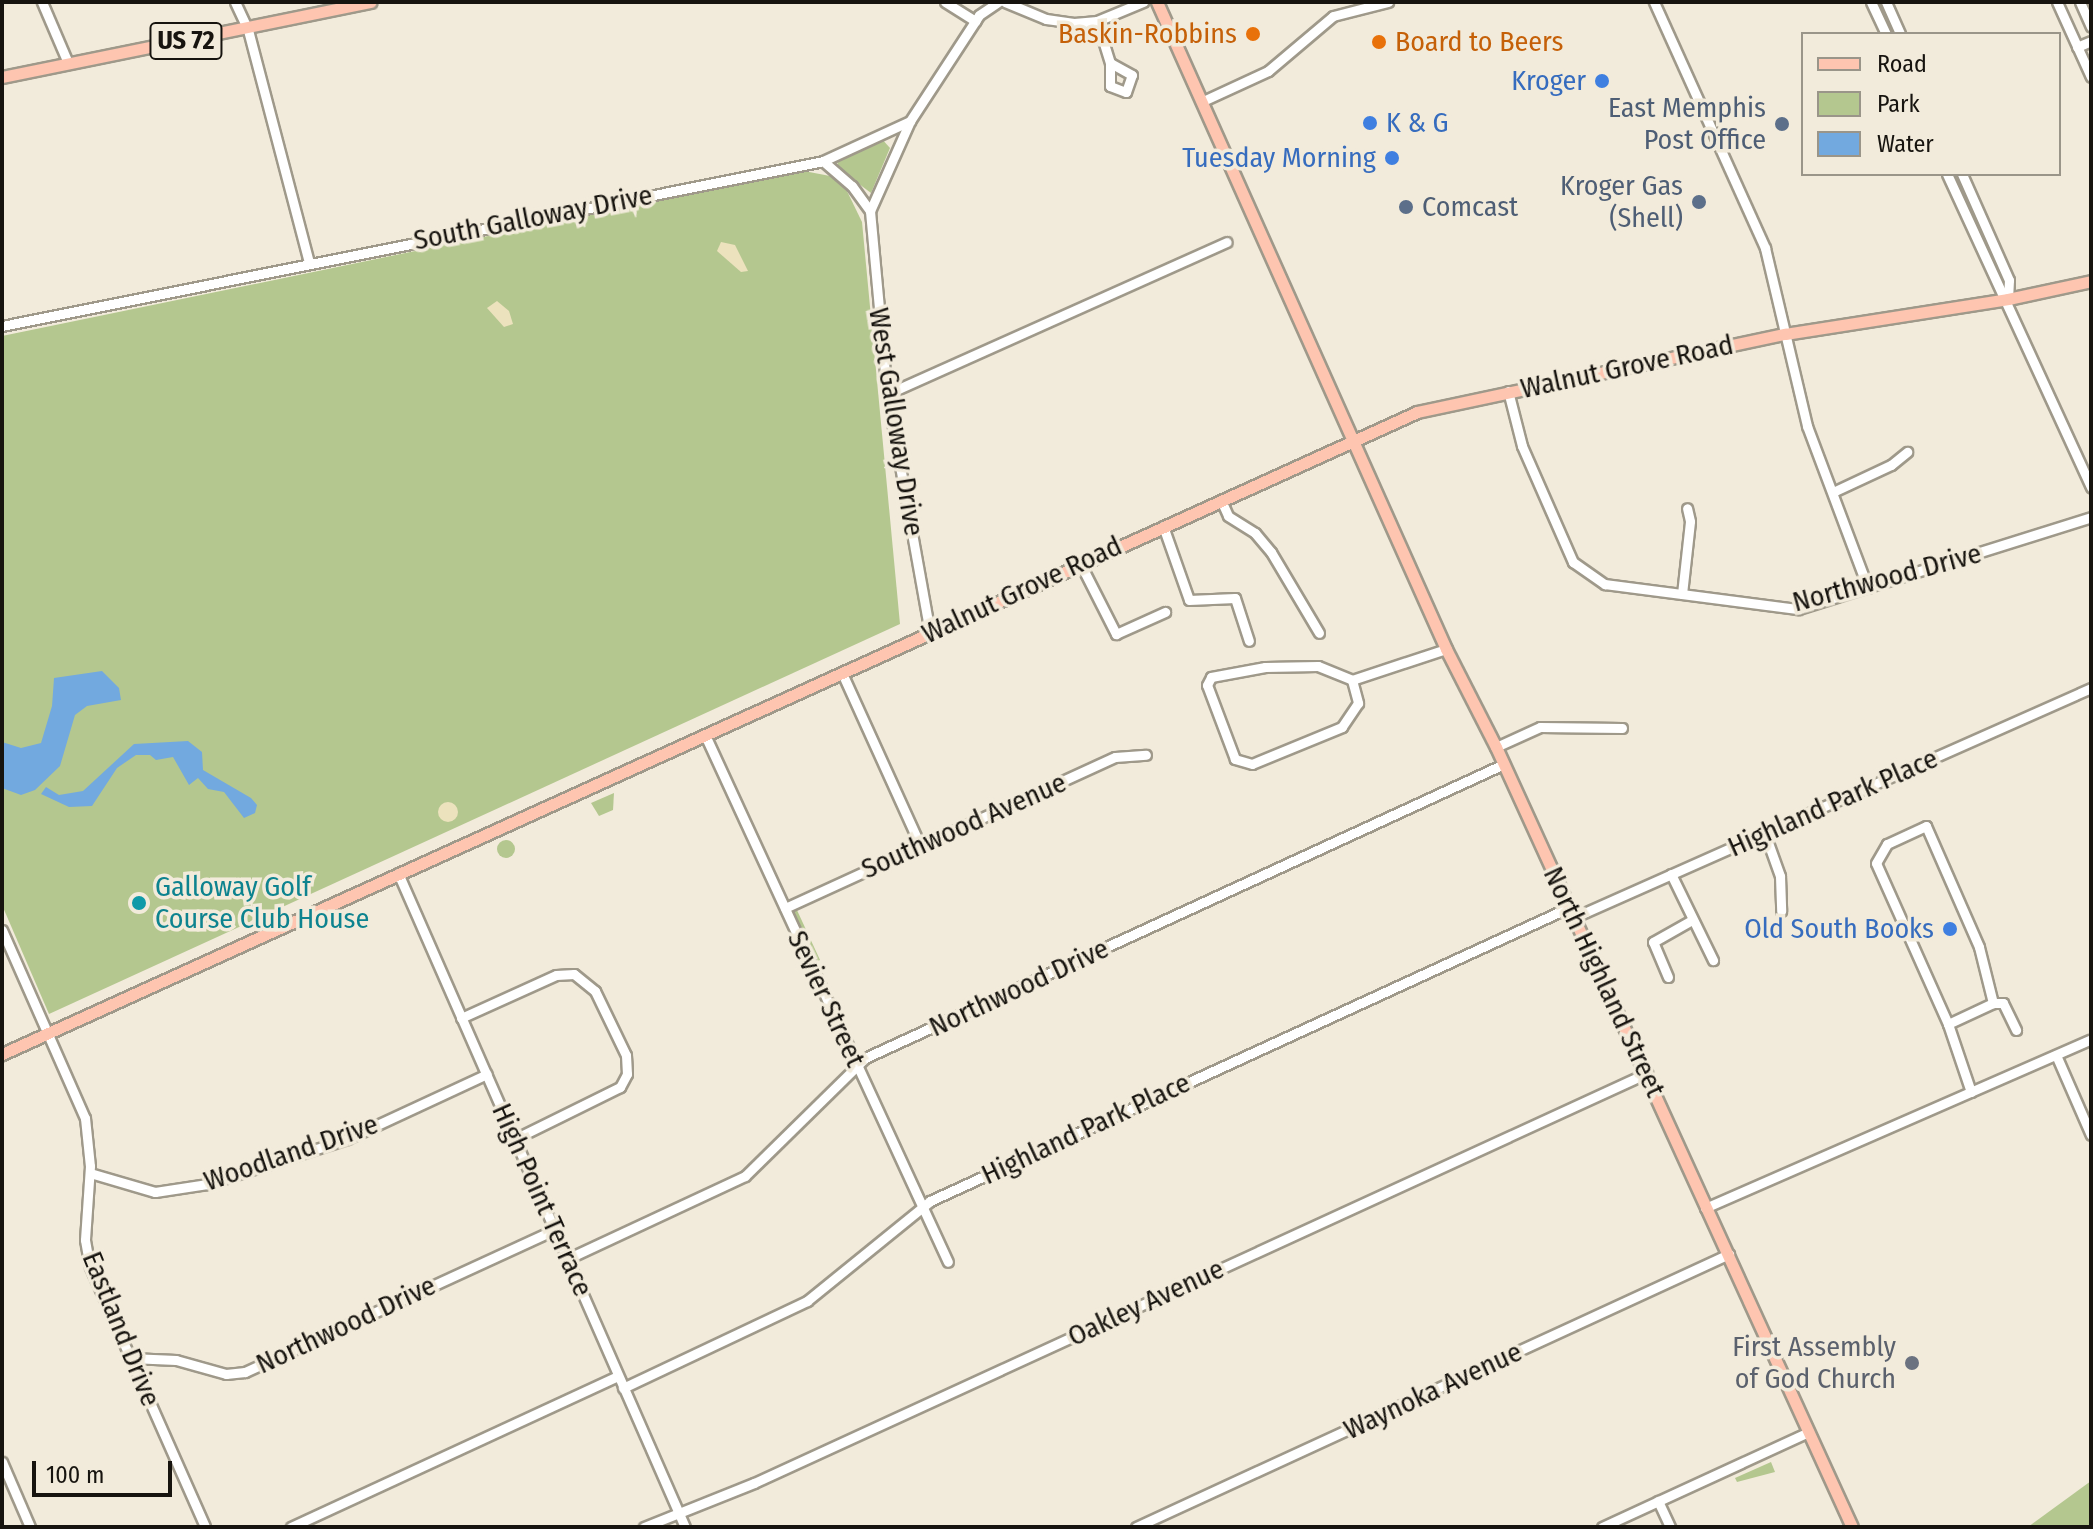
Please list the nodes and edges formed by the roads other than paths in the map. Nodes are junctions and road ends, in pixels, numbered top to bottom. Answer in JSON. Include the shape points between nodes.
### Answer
{"nodes":[{"id":1,"x":42,"y":2,"type":"edge"},
{"id":2,"x":235,"y":2,"type":"edge"},
{"id":3,"x":370,"y":2,"type":"edge"},
{"id":4,"x":945,"y":2,"type":"edge"},
{"id":5,"x":998,"y":2,"type":"edge"},
{"id":6,"x":1005,"y":2,"type":"edge"},
{"id":7,"x":1143,"y":2,"type":"edge"},
{"id":8,"x":1157,"y":2,"type":"edge"},
{"id":9,"x":1388,"y":2,"type":"edge"},
{"id":10,"x":1654,"y":2,"type":"edge"},
{"id":11,"x":1871,"y":2,"type":"edge"},
{"id":12,"x":1886,"y":2,"type":"edge"},
{"id":13,"x":2057,"y":2,"type":"edge"},
{"id":14,"x":2080,"y":2,"type":"edge"},
{"id":15,"x":975,"y":21,"type":"junction"},
{"id":16,"x":1097,"y":21,"type":"junction"},
{"id":17,"x":2091,"y":27,"type":"edge"},
{"id":18,"x":248,"y":30,"type":"junction"},
{"id":19,"x":1885,"y":32,"type":"edge"},
{"id":20,"x":1899,"y":32,"type":"edge"},
{"id":21,"x":2091,"y":41,"type":"edge"},
{"id":22,"x":2077,"y":47,"type":"junction"},
{"id":23,"x":68,"y":63,"type":"junction"},
{"id":24,"x":1110,"y":63,"type":"dead end"},
{"id":25,"x":2,"y":77,"type":"edge"},
{"id":26,"x":2091,"y":77,"type":"edge"},
{"id":27,"x":1203,"y":101,"type":"junction"},
{"id":28,"x":910,"y":121,"type":"junction"},
{"id":29,"x":823,"y":161,"type":"junction"},
{"id":30,"x":1948,"y":176,"type":"edge"},
{"id":31,"x":1963,"y":176,"type":"edge"},
{"id":32,"x":870,"y":211,"type":"junction"},
{"id":33,"x":1227,"y":242,"type":"dead end"},
{"id":34,"x":309,"y":262,"type":"junction"},
{"id":35,"x":2091,"y":281,"type":"edge"},
{"id":36,"x":2008,"y":299,"type":"junction"},
{"id":37,"x":2,"y":326,"type":"edge"},
{"id":38,"x":1785,"y":334,"type":"junction"},
{"id":39,"x":1508,"y":391,"type":"junction"},
{"id":40,"x":887,"y":394,"type":"junction"},
{"id":41,"x":1355,"y":438,"type":"junction"},
{"id":42,"x":1907,"y":452,"type":"dead end"},
{"id":43,"x":2091,"y":487,"type":"edge"},
{"id":44,"x":1833,"y":492,"type":"junction"},
{"id":45,"x":1221,"y":500,"type":"junction"},
{"id":46,"x":1687,"y":508,"type":"dead end"},
{"id":47,"x":2091,"y":517,"type":"edge"},
{"id":48,"x":1163,"y":526,"type":"junction"},
{"id":49,"x":1080,"y":563,"type":"junction"},
{"id":50,"x":1868,"y":588,"type":"junction"},
{"id":51,"x":1682,"y":594,"type":"junction"},
{"id":52,"x":1165,"y":612,"type":"dead end"},
{"id":53,"x":930,"y":632,"type":"junction"},
{"id":54,"x":1319,"y":633,"type":"dead end"},
{"id":55,"x":1249,"y":641,"type":"dead end"},
{"id":56,"x":1446,"y":649,"type":"junction"},
{"id":57,"x":842,"y":673,"type":"junction"},
{"id":58,"x":1352,"y":680,"type":"junction"},
{"id":59,"x":2091,"y":688,"type":"edge"},
{"id":60,"x":1622,"y":728,"type":"dead end"},
{"id":61,"x":705,"y":735,"type":"junction"},
{"id":62,"x":1496,"y":747,"type":"junction"},
{"id":63,"x":1146,"y":755,"type":"dead end"},
{"id":64,"x":1504,"y":764,"type":"junction"},
{"id":65,"x":1765,"y":834,"type":"junction"},
{"id":66,"x":920,"y":845,"type":"junction"},
{"id":67,"x":398,"y":873,"type":"junction"},
{"id":68,"x":1671,"y":874,"type":"junction"},
{"id":69,"x":785,"y":908,"type":"junction"},
{"id":70,"x":1781,"y":911,"type":"dead end"},
{"id":71,"x":1572,"y":912,"type":"junction"},
{"id":72,"x":1692,"y":920,"type":"junction"},
{"id":73,"x":2,"y":930,"type":"edge"},
{"id":74,"x":1713,"y":960,"type":"dead end"},
{"id":75,"x":1668,"y":977,"type":"dead end"},
{"id":76,"x":1993,"y":1003,"type":"junction"},
{"id":77,"x":461,"y":1018,"type":"junction"},
{"id":78,"x":1948,"y":1024,"type":"junction"},
{"id":79,"x":2016,"y":1030,"type":"dead end"},
{"id":80,"x":50,"y":1033,"type":"junction"},
{"id":81,"x":2091,"y":1039,"type":"edge"},
{"id":82,"x":2,"y":1054,"type":"edge"},
{"id":83,"x":2056,"y":1055,"type":"junction"},
{"id":84,"x":856,"y":1065,"type":"junction"},
{"id":85,"x":1647,"y":1073,"type":"junction"},
{"id":86,"x":487,"y":1074,"type":"junction"},
{"id":87,"x":1971,"y":1092,"type":"junction"},
{"id":88,"x":2091,"y":1135,"type":"edge"},
{"id":89,"x":515,"y":1139,"type":"junction"},
{"id":90,"x":90,"y":1173,"type":"junction"},
{"id":91,"x":922,"y":1206,"type":"junction"},
{"id":92,"x":1705,"y":1208,"type":"junction"},
{"id":93,"x":554,"y":1230,"type":"junction"},
{"id":94,"x":1729,"y":1254,"type":"junction"},
{"id":95,"x":567,"y":1259,"type":"junction"},
{"id":96,"x":948,"y":1262,"type":"dead end"},
{"id":97,"x":130,"y":1358,"type":"junction"},
{"id":98,"x":618,"y":1376,"type":"junction"},
{"id":99,"x":623,"y":1388,"type":"junction"},
{"id":100,"x":1809,"y":1432,"type":"junction"},
{"id":101,"x":2,"y":1462,"type":"edge"},
{"id":102,"x":1658,"y":1501,"type":"junction"},
{"id":103,"x":678,"y":1511,"type":"junction"},
{"id":104,"x":30,"y":1527,"type":"edge"},
{"id":105,"x":205,"y":1527,"type":"edge"},
{"id":106,"x":291,"y":1527,"type":"edge"},
{"id":107,"x":644,"y":1527,"type":"edge"},
{"id":108,"x":685,"y":1527,"type":"edge"},
{"id":109,"x":1136,"y":1527,"type":"edge"},
{"id":110,"x":1602,"y":1527,"type":"edge"},
{"id":111,"x":1670,"y":1527,"type":"edge"},
{"id":112,"x":1852,"y":1527,"type":"edge"}],
"edges":[{"from":1,"to":23,"type":"street"},
{"from":2,"to":18,"type":"street"},
{"from":3,"to":18,"type":"main road","number":"US 72"},
{"from":4,"to":15,"type":"street"},
{"from":5,"to":15,"type":"street"},
{"from":6,"to":16,"type":"street","via":[[1055,22]]},
{"from":7,"to":16,"type":"street"},
{"from":8,"to":27,"type":"main road","name":"North Highland Street"},
{"from":9,"to":27,"type":"street","via":[[1333,16],[1268,71]]},
{"from":10,"to":38,"type":"street","via":[[1765,248]]},
{"from":11,"to":19,"type":"street"},
{"from":12,"to":20,"type":"street"},
{"from":13,"to":22,"type":"street"},
{"from":14,"to":17,"type":"street"},
{"from":15,"to":28,"type":"street"},
{"from":16,"to":24,"type":"street"},
{"from":18,"to":23,"type":"main road","number":"US 72"},
{"from":18,"to":34,"type":"street"},
{"from":21,"to":22,"type":"street"},
{"from":22,"to":26,"type":"street"},
{"from":23,"to":25,"type":"main road","number":"US 72"},
{"from":27,"to":41,"type":"main road","name":"North Highland Street"},
{"from":28,"to":29,"type":"street","name":"South Galloway Drive"},
{"from":28,"to":32,"type":"street","name":"West Galloway Drive"},
{"from":29,"to":32,"type":"street","via":[[852,186]]},
{"from":29,"to":34,"type":"street","name":"South Galloway Drive"},
{"from":30,"to":36,"type":"street","via":[[1997,286]]},
{"from":31,"to":36,"type":"street","via":[[2009,280]]},
{"from":32,"to":40,"type":"street","name":"West Galloway Drive"},
{"from":33,"to":40,"type":"street"},
{"from":34,"to":37,"type":"street","name":"South Galloway Drive"},
{"from":35,"to":36,"type":"main road","name":"Walnut Grove Road"},
{"from":36,"to":38,"type":"main road","name":"Walnut Grove Road"},
{"from":36,"to":43,"type":"street"},
{"from":38,"to":39,"type":"main road","name":"Walnut Grove Road"},
{"from":38,"to":44,"type":"street","via":[[1807,426]]},
{"from":39,"to":41,"type":"main road","name":"Walnut Grove Road","via":[[1417,412]]},
{"from":39,"to":51,"type":"street","name":"Northwood Drive","via":[[1522,446],[1573,562],[1605,584]]},
{"from":40,"to":53,"type":"street","name":"West Galloway Drive"},
{"from":41,"to":45,"type":"main road","name":"Walnut Grove Road"},
{"from":41,"to":56,"type":"main road","name":"North Highland Street"},
{"from":42,"to":44,"type":"street"},
{"from":44,"to":50,"type":"street"},
{"from":45,"to":48,"type":"main road","name":"Walnut Grove Road"},
{"from":45,"to":54,"type":"street","via":[[1228,516],[1255,533],[1271,552]]},
{"from":46,"to":51,"type":"street"},
{"from":47,"to":50,"type":"street","name":"Northwood Drive"},
{"from":48,"to":49,"type":"main road","name":"Walnut Grove Road"},
{"from":48,"to":55,"type":"street","via":[[1189,600],[1235,598]]},
{"from":49,"to":52,"type":"street","via":[[1116,634]]},
{"from":49,"to":53,"type":"main road","name":"Walnut Grove Road"},
{"from":50,"to":51,"type":"street","name":"Northwood Drive","via":[[1798,609]]},
{"from":53,"to":57,"type":"main road","name":"Walnut Grove Road"},
{"from":56,"to":58,"type":"street"},
{"from":56,"to":62,"type":"main road","name":"North Highland Street"},
{"from":57,"to":61,"type":"main road","name":"Walnut Grove Road"},
{"from":57,"to":66,"type":"street"},
{"from":58,"to":58,"type":"street","via":[[1318,666],[1297,665],[1211,677],[1207,685],[1235,759],[1252,764],[1342,727],[1358,703]]},
{"from":59,"to":65,"type":"street","name":"Highland Park Place"},
{"from":60,"to":62,"type":"street","via":[[1540,727]]},
{"from":61,"to":67,"type":"main road","name":"Walnut Grove Road"},
{"from":61,"to":69,"type":"street","name":"Sevier Street"},
{"from":62,"to":64,"type":"main road","name":"North Highland Street"},
{"from":63,"to":66,"type":"street","name":"Southwood Avenue","via":[[1115,757]]},
{"from":64,"to":71,"type":"main road","name":"North Highland Street"},
{"from":64,"to":84,"type":"street","name":"Northwood Drive"},
{"from":65,"to":68,"type":"street","name":"Highland Park Place"},
{"from":65,"to":70,"type":"street","via":[[1780,876]]},
{"from":66,"to":69,"type":"street","name":"Southwood Avenue"},
{"from":67,"to":77,"type":"street","name":"High Point Terrace"},
{"from":67,"to":80,"type":"main road","name":"Walnut Grove Road"},
{"from":68,"to":71,"type":"street","name":"Highland Park Place"},
{"from":68,"to":72,"type":"street"},
{"from":69,"to":84,"type":"street","name":"Sevier Street"},
{"from":71,"to":85,"type":"main road","name":"North Highland Street"},
{"from":71,"to":91,"type":"street","name":"Highland Park Place"},
{"from":72,"to":74,"type":"street"},
{"from":72,"to":75,"type":"street","via":[[1653,942]]},
{"from":73,"to":80,"type":"street","name":"Eastland Drive"},
{"from":76,"to":78,"type":"street"},
{"from":76,"to":78,"type":"street","via":[[1979,947],[1926,826],[1887,844],[1876,863]]},
{"from":76,"to":79,"type":"street","via":[[2003,1003]]},
{"from":77,"to":86,"type":"street","name":"High Point Terrace"},
{"from":77,"to":89,"type":"street","via":[[556,975],[581,976],[595,991],[626,1055],[625,1081],[608,1096]]},
{"from":78,"to":87,"type":"street"},
{"from":80,"to":82,"type":"main road","name":"Walnut Grove Road"},
{"from":80,"to":90,"type":"street","name":"Eastland Drive","via":[[85,1118]]},
{"from":81,"to":83,"type":"street"},
{"from":83,"to":87,"type":"street"},
{"from":83,"to":88,"type":"street"},
{"from":84,"to":91,"type":"street","name":"Sevier Street"},
{"from":84,"to":95,"type":"street","name":"Northwood Drive","via":[[745,1176]]},
{"from":85,"to":92,"type":"main road","name":"North Highland Street"},
{"from":85,"to":103,"type":"street","name":"Oakley Avenue","via":[[767,1477]]},
{"from":86,"to":89,"type":"street","name":"High Point Terrace"},
{"from":86,"to":90,"type":"street","name":"Woodland Drive","via":[[347,1139],[207,1184],[155,1192]]},
{"from":87,"to":92,"type":"street"},
{"from":89,"to":93,"type":"street","name":"High Point Terrace"},
{"from":90,"to":97,"type":"street","name":"Eastland Drive","via":[[87,1256]]},
{"from":91,"to":96,"type":"street","name":"Sevier Street"},
{"from":91,"to":99,"type":"street","name":"Highland Park Place","via":[[807,1301]]},
{"from":92,"to":94,"type":"main road","name":"North Highland Street"},
{"from":93,"to":95,"type":"street","name":"High Point Terrace"},
{"from":93,"to":97,"type":"street","name":"Northwood Drive","via":[[245,1372],[226,1374],[176,1360]]},
{"from":94,"to":100,"type":"main road","name":"North Highland Street"},
{"from":94,"to":109,"type":"street","name":"Waynoka Avenue"},
{"from":95,"to":98,"type":"street","name":"High Point Terrace"},
{"from":97,"to":105,"type":"street","name":"Eastland Drive"},
{"from":98,"to":99,"type":"street","name":"High Point Terrace"},
{"from":98,"to":106,"type":"street"},
{"from":99,"to":103,"type":"street","name":"High Point Terrace"},
{"from":100,"to":102,"type":"street"},
{"from":100,"to":112,"type":"main road","name":"North Highland Street"},
{"from":101,"to":104,"type":"street"},
{"from":102,"to":110,"type":"street"},
{"from":102,"to":111,"type":"street"},
{"from":103,"to":107,"type":"street","name":"Oakley Avenue"},
{"from":103,"to":108,"type":"street","name":"High Point Terrace"}]}
